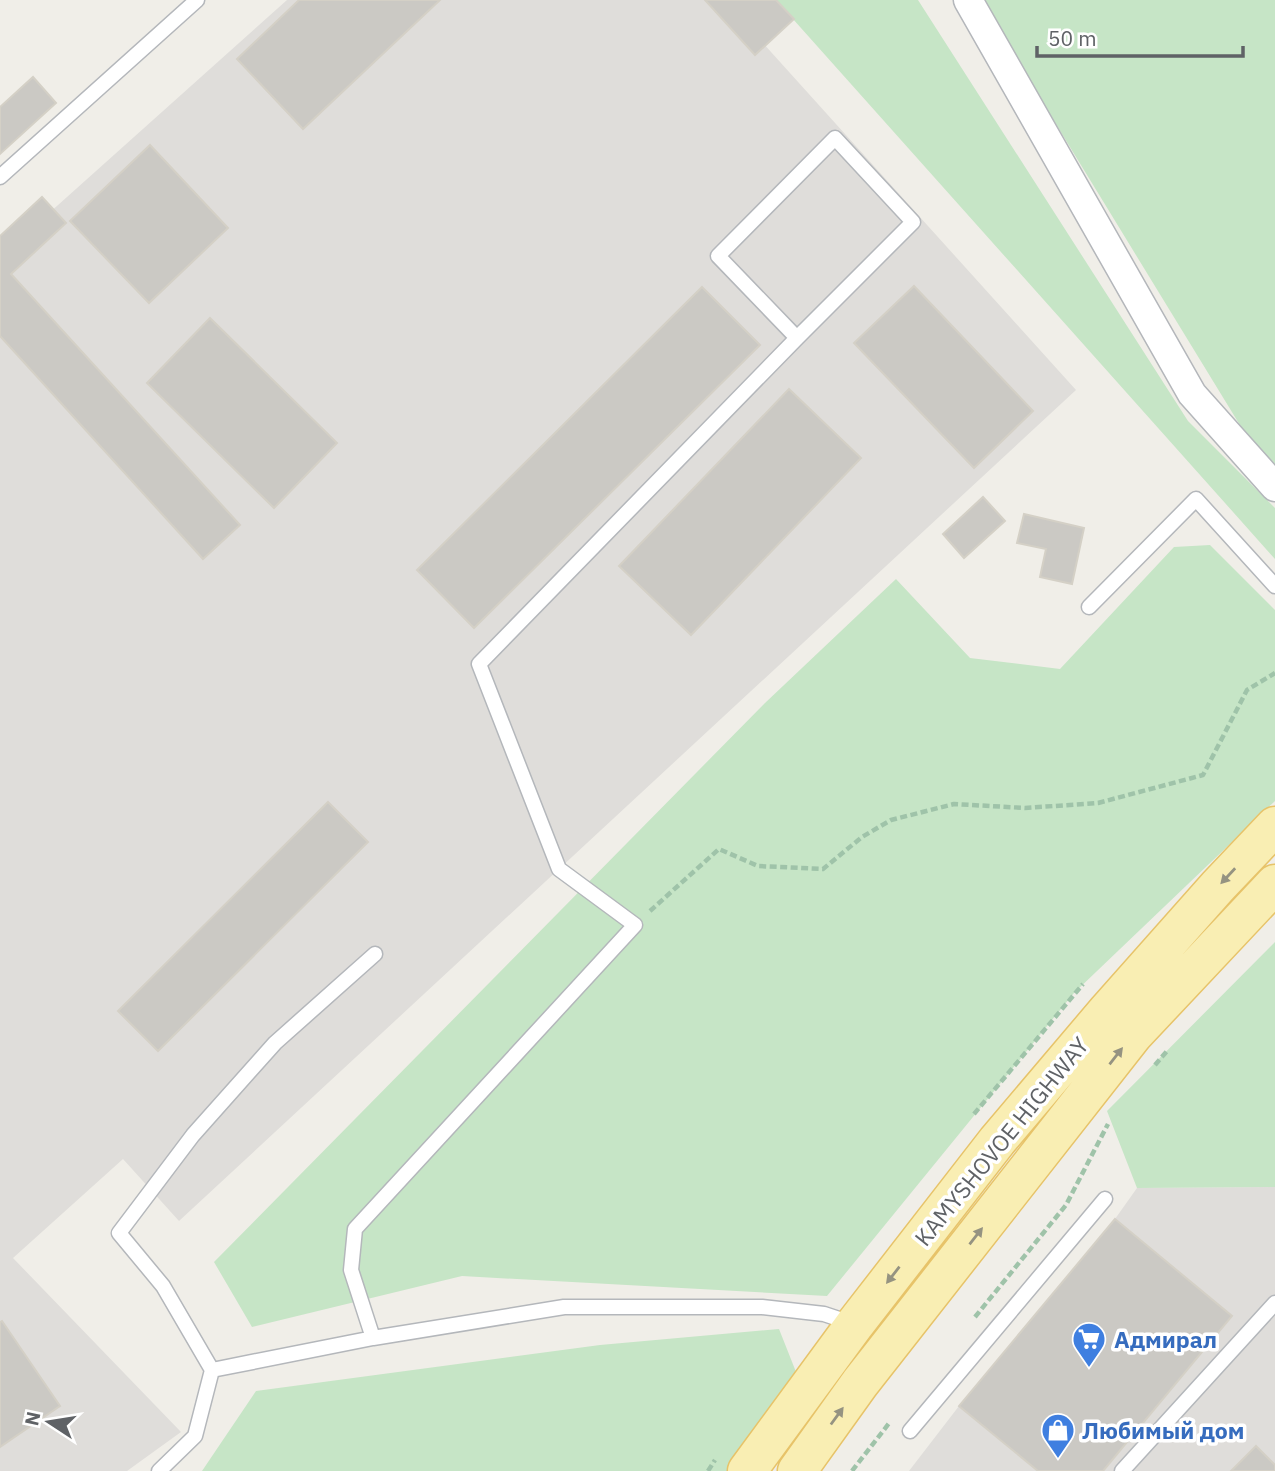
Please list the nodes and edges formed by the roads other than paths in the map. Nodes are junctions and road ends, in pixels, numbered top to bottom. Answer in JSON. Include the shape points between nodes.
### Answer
{"nodes":[{"id":1,"x":197,"y":0,"type":"edge"},
{"id":2,"x":968,"y":0,"type":"edge"},
{"id":3,"x":0,"y":177,"type":"edge"},
{"id":4,"x":797,"y":338,"type":"junction"},
{"id":5,"x":1275,"y":487,"type":"edge"},
{"id":6,"x":1275,"y":586,"type":"edge"},
{"id":7,"x":1089,"y":607,"type":"dead end"},
{"id":8,"x":1275,"y":826,"type":"edge"},
{"id":9,"x":1275,"y":884,"type":"edge"},
{"id":10,"x":375,"y":954,"type":"dead end"},
{"id":11,"x":1105,"y":1199,"type":"dead end"},
{"id":12,"x":1275,"y":1303,"type":"edge"},
{"id":13,"x":855,"y":1324,"type":"junction"},
{"id":14,"x":373,"y":1338,"type":"junction"},
{"id":15,"x":212,"y":1370,"type":"junction"},
{"id":16,"x":910,"y":1431,"type":"dead end"},
{"id":17,"x":809,"y":1464,"type":"edge"},
{"id":18,"x":159,"y":1471,"type":"edge"},
{"id":19,"x":747,"y":1471,"type":"edge"},
{"id":20,"x":1122,"y":1471,"type":"edge"}],
"edges":[{"from":1,"to":3,"type":"lane"},
{"from":2,"to":5,"type":"street","via":[[1192,394]]},
{"from":4,"to":4,"type":"lane","via":[[912,222],[835,138],[718,256]]},
{"from":4,"to":14,"type":"lane","via":[[479,664],[559,869],[635,925],[355,1229],[351,1270]]},
{"from":6,"to":7,"type":"lane","via":[[1196,499]]},
{"from":8,"to":13,"type":"main road","name":"KAMYSHOVOE HIGHWAY","one_way":true,"via":[[1117,999],[997,1141]]},
{"from":17,"to":9,"type":"main road","name":"KAMYSHOVOE HIGHWAY","one_way":true,"via":[[860,1383],[1133,1035]]},
{"from":10,"to":15,"type":"lane","via":[[275,1042],[193,1135],[119,1233],[163,1286]]},
{"from":11,"to":16,"type":"lane"},
{"from":12,"to":20,"type":"lane"},
{"from":13,"to":14,"type":"lane","via":[[824,1314],[762,1307],[564,1307]]},
{"from":13,"to":19,"type":"main road","name":"KAMYSHOVOE HIGHWAY"},
{"from":14,"to":15,"type":"lane"},
{"from":15,"to":18,"type":"lane","via":[[195,1436]]}]}
